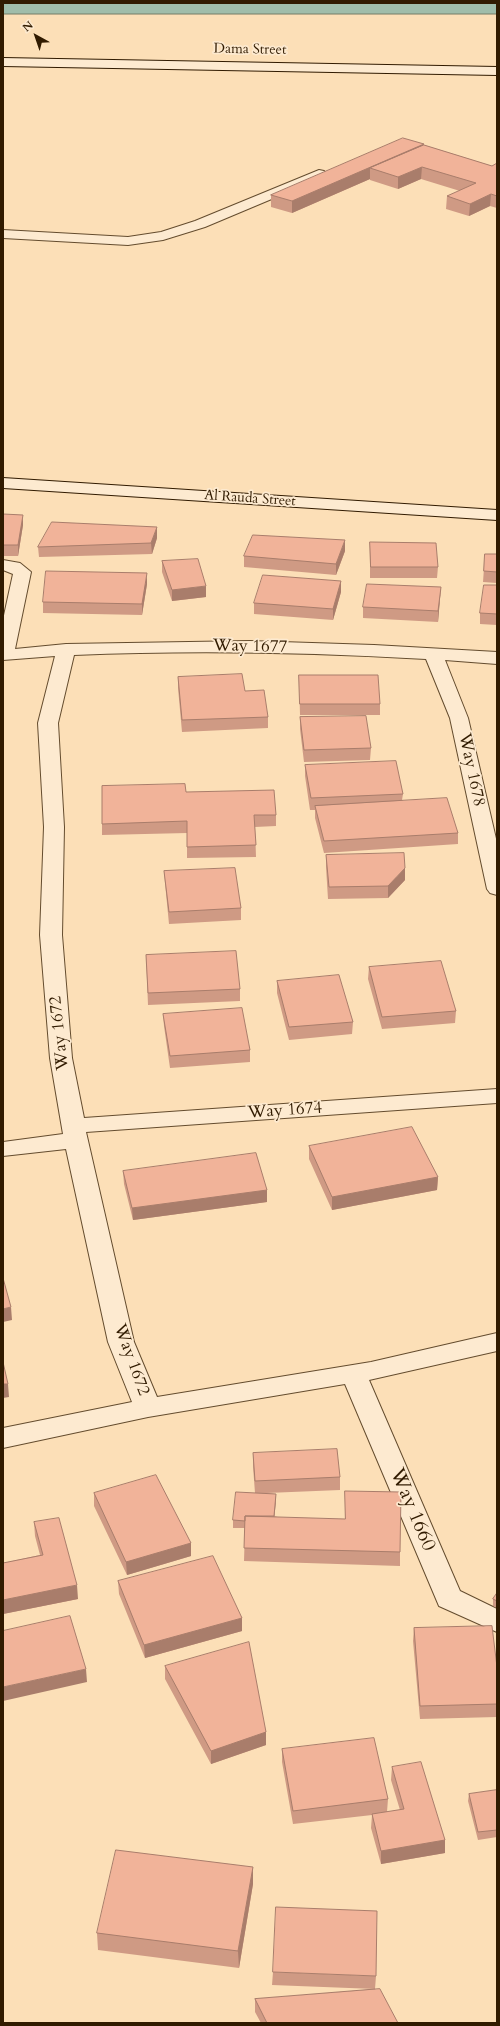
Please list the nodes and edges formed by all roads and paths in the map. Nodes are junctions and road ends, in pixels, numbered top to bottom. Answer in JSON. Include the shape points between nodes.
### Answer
{"nodes":[{"id":1,"x":3,"y":62,"type":"edge"},
{"id":2,"x":497,"y":71,"type":"edge"},
{"id":3,"x":331,"y":169,"type":"edge"},
{"id":4,"x":3,"y":234,"type":"edge"},
{"id":5,"x":3,"y":484,"type":"edge"},
{"id":6,"x":497,"y":515,"type":"edge"},
{"id":7,"x":3,"y":565,"type":"edge"},
{"id":8,"x":66,"y":648,"type":"junction"},
{"id":9,"x":4,"y":654,"type":"edge"},
{"id":10,"x":433,"y":654,"type":"junction"},
{"id":11,"x":497,"y":658,"type":"edge"},
{"id":12,"x":491,"y":831,"type":"edge"},
{"id":13,"x":497,"y":889,"type":"edge"},
{"id":14,"x":497,"y":1096,"type":"edge"},
{"id":15,"x":75,"y":1133,"type":"junction"},
{"id":16,"x":3,"y":1149,"type":"edge"},
{"id":17,"x":497,"y":1342,"type":"edge"},
{"id":18,"x":353,"y":1374,"type":"junction"},
{"id":19,"x":148,"y":1408,"type":"junction"},
{"id":20,"x":3,"y":1438,"type":"edge"},
{"id":21,"x":497,"y":1621,"type":"edge"}],
"edges":[{"from":1,"to":2,"type":"street","name":"Dama Street"},
{"from":3,"to":4,"type":"street","via":[[200,224],[164,236],[128,241]]},
{"from":5,"to":6,"type":"street","name":"Al Rauda Street"},
{"from":7,"to":9,"type":"street","via":[[22,572]]},
{"from":8,"to":9,"type":"street","name":"Way 1677"},
{"from":8,"to":10,"type":"street","name":"Way 1677","via":[[206,646],[368,649]]},
{"from":8,"to":15,"type":"street","name":"Way 1672","via":[[48,723],[54,826],[51,935],[61,1058]]},
{"from":10,"to":11,"type":"street","name":"Way 1677"},
{"from":10,"to":12,"type":"street","name":"Way 1678","via":[[459,718]]},
{"from":12,"to":13,"type":"street","name":"Way 1678"},
{"from":14,"to":15,"type":"street","name":"Way 1674"},
{"from":15,"to":16,"type":"street","name":"Way 1674"},
{"from":15,"to":19,"type":"street","name":"Way 1672","via":[[120,1342]]},
{"from":17,"to":18,"type":"street"},
{"from":18,"to":19,"type":"street"},
{"from":18,"to":21,"type":"street","name":"Way 1660","via":[[449,1598]]},
{"from":19,"to":20,"type":"street"}]}
